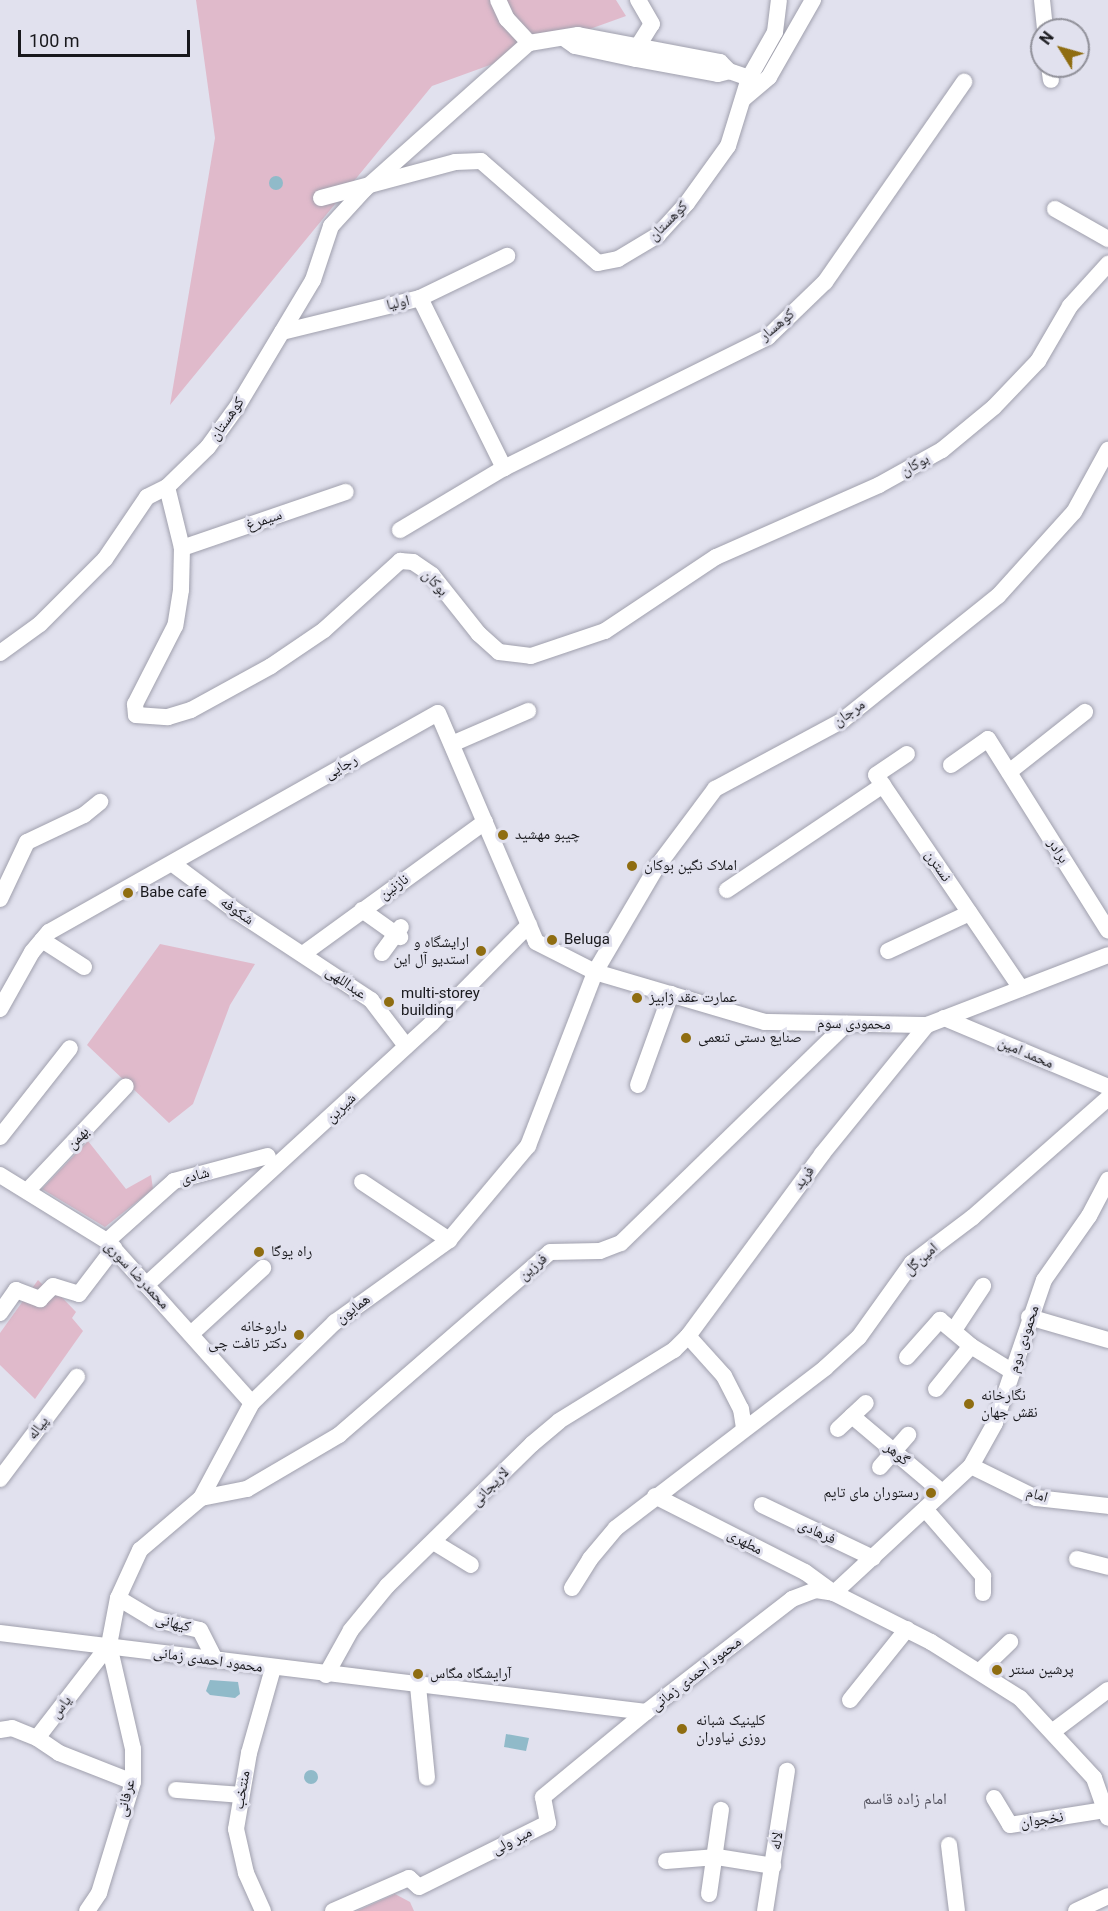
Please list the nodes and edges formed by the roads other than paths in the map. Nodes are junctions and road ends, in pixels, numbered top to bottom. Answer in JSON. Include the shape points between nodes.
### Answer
{"nodes":[{"id":1,"x":498,"y":0,"type":"edge"},
{"id":2,"x":638,"y":0,"type":"edge"},
{"id":3,"x":779,"y":0,"type":"edge"},
{"id":4,"x":813,"y":0,"type":"edge"},
{"id":5,"x":1042,"y":0,"type":"edge"},
{"id":6,"x":1044,"y":18,"type":"edge"},
{"id":7,"x":565,"y":39,"type":"junction"},
{"id":8,"x":529,"y":43,"type":"junction"},
{"id":9,"x":638,"y":46,"type":"junction"},
{"id":10,"x":729,"y":71,"type":"junction"},
{"id":11,"x":749,"y":78,"type":"junction"},
{"id":12,"x":964,"y":82,"type":"dead end"},
{"id":13,"x":742,"y":100,"type":"junction"},
{"id":14,"x":365,"y":189,"type":"junction"},
{"id":15,"x":321,"y":198,"type":"dead end"},
{"id":16,"x":1054,"y":209,"type":"dead end"},
{"id":17,"x":1108,"y":239,"type":"edge"},
{"id":18,"x":507,"y":256,"type":"dead end"},
{"id":19,"x":1108,"y":264,"type":"edge"},
{"id":20,"x":420,"y":298,"type":"junction"},
{"id":21,"x":282,"y":332,"type":"junction"},
{"id":22,"x":1108,"y":450,"type":"edge"},
{"id":23,"x":504,"y":468,"type":"junction"},
{"id":24,"x":167,"y":486,"type":"junction"},
{"id":25,"x":346,"y":492,"type":"dead end"},
{"id":26,"x":400,"y":530,"type":"dead end"},
{"id":27,"x":182,"y":548,"type":"junction"},
{"id":28,"x":0,"y":653,"type":"edge"},
{"id":29,"x":528,"y":711,"type":"dead end"},
{"id":30,"x":1085,"y":712,"type":"dead end"},
{"id":31,"x":452,"y":744,"type":"junction"},
{"id":32,"x":907,"y":754,"type":"dead end"},
{"id":33,"x":951,"y":765,"type":"dead end"},
{"id":34,"x":1009,"y":772,"type":"junction"},
{"id":35,"x":883,"y":785,"type":"junction"},
{"id":36,"x":100,"y":802,"type":"dead end"},
{"id":37,"x":485,"y":822,"type":"junction"},
{"id":38,"x":173,"y":864,"type":"junction"},
{"id":39,"x":727,"y":890,"type":"dead end"},
{"id":40,"x":0,"y":899,"type":"edge"},
{"id":41,"x":362,"y":910,"type":"junction"},
{"id":42,"x":970,"y":912,"type":"junction"},
{"id":43,"x":529,"y":925,"type":"junction"},
{"id":44,"x":1108,"y":930,"type":"edge"},
{"id":45,"x":42,"y":940,"type":"junction"},
{"id":46,"x":888,"y":951,"type":"dead end"},
{"id":47,"x":382,"y":953,"type":"dead end"},
{"id":48,"x":303,"y":954,"type":"junction"},
{"id":49,"x":1108,"y":955,"type":"edge"},
{"id":50,"x":84,"y":968,"type":"dead end"},
{"id":51,"x":595,"y":972,"type":"junction"},
{"id":52,"x":1021,"y":988,"type":"junction"},
{"id":53,"x":671,"y":994,"type":"junction"},
{"id":54,"x":0,"y":1009,"type":"edge"},
{"id":55,"x":944,"y":1018,"type":"junction"},
{"id":56,"x":846,"y":1024,"type":"junction"},
{"id":57,"x":927,"y":1025,"type":"junction"},
{"id":58,"x":406,"y":1046,"type":"junction"},
{"id":59,"x":70,"y":1048,"type":"dead end"},
{"id":60,"x":638,"y":1084,"type":"dead end"},
{"id":61,"x":126,"y":1086,"type":"dead end"},
{"id":62,"x":1108,"y":1087,"type":"edge"},
{"id":63,"x":1108,"y":1098,"type":"edge"},
{"id":64,"x":0,"y":1137,"type":"edge"},
{"id":65,"x":268,"y":1156,"type":"dead end"},
{"id":66,"x":0,"y":1175,"type":"edge"},
{"id":67,"x":1108,"y":1180,"type":"edge"},
{"id":68,"x":362,"y":1182,"type":"dead end"},
{"id":69,"x":29,"y":1189,"type":"junction"},
{"id":70,"x":449,"y":1240,"type":"junction"},
{"id":71,"x":111,"y":1244,"type":"junction"},
{"id":72,"x":263,"y":1268,"type":"dead end"},
{"id":73,"x":146,"y":1285,"type":"junction"},
{"id":74,"x":983,"y":1286,"type":"dead end"},
{"id":75,"x":0,"y":1313,"type":"edge"},
{"id":76,"x":1029,"y":1317,"type":"junction"},
{"id":77,"x":954,"y":1330,"type":"junction"},
{"id":78,"x":191,"y":1334,"type":"junction"},
{"id":79,"x":688,"y":1336,"type":"junction"},
{"id":80,"x":1108,"y":1340,"type":"edge"},
{"id":81,"x":970,"y":1346,"type":"junction"},
{"id":82,"x":906,"y":1357,"type":"dead end"},
{"id":83,"x":1013,"y":1372,"type":"junction"},
{"id":84,"x":77,"y":1377,"type":"dead end"},
{"id":85,"x":936,"y":1389,"type":"dead end"},
{"id":86,"x":252,"y":1403,"type":"junction"},
{"id":87,"x":866,"y":1403,"type":"dead end"},
{"id":88,"x":852,"y":1416,"type":"junction"},
{"id":89,"x":744,"y":1428,"type":"junction"},
{"id":90,"x":838,"y":1429,"type":"dead end"},
{"id":91,"x":908,"y":1435,"type":"dead end"},
{"id":92,"x":895,"y":1452,"type":"junction"},
{"id":93,"x":971,"y":1466,"type":"junction"},
{"id":94,"x":880,"y":1467,"type":"dead end"},
{"id":95,"x":0,"y":1479,"type":"edge"},
{"id":96,"x":942,"y":1492,"type":"junction"},
{"id":97,"x":655,"y":1496,"type":"junction"},
{"id":98,"x":201,"y":1498,"type":"junction"},
{"id":99,"x":762,"y":1505,"type":"dead end"},
{"id":100,"x":1108,"y":1506,"type":"edge"},
{"id":101,"x":925,"y":1509,"type":"junction"},
{"id":102,"x":435,"y":1543,"type":"junction"},
{"id":103,"x":873,"y":1558,"type":"junction"},
{"id":104,"x":1077,"y":1559,"type":"dead end"},
{"id":105,"x":471,"y":1565,"type":"dead end"},
{"id":106,"x":1108,"y":1567,"type":"edge"},
{"id":107,"x":572,"y":1588,"type":"dead end"},
{"id":108,"x":834,"y":1593,"type":"junction"},
{"id":109,"x":983,"y":1593,"type":"dead end"},
{"id":110,"x":118,"y":1598,"type":"junction"},
{"id":111,"x":907,"y":1629,"type":"junction"},
{"id":112,"x":0,"y":1633,"type":"edge"},
{"id":113,"x":1010,"y":1642,"type":"dead end"},
{"id":114,"x":109,"y":1646,"type":"junction"},
{"id":115,"x":214,"y":1658,"type":"junction"},
{"id":116,"x":273,"y":1668,"type":"junction"},
{"id":117,"x":980,"y":1671,"type":"junction"},
{"id":118,"x":326,"y":1675,"type":"junction"},
{"id":119,"x":418,"y":1686,"type":"junction"},
{"id":120,"x":1108,"y":1690,"type":"edge"},
{"id":121,"x":850,"y":1700,"type":"dead end"},
{"id":122,"x":646,"y":1712,"type":"junction"},
{"id":123,"x":0,"y":1730,"type":"edge"},
{"id":124,"x":1052,"y":1732,"type":"junction"},
{"id":125,"x":37,"y":1738,"type":"junction"},
{"id":126,"x":787,"y":1772,"type":"dead end"},
{"id":127,"x":427,"y":1778,"type":"dead end"},
{"id":128,"x":133,"y":1782,"type":"junction"},
{"id":129,"x":176,"y":1790,"type":"dead end"},
{"id":130,"x":241,"y":1795,"type":"junction"},
{"id":131,"x":994,"y":1798,"type":"dead end"},
{"id":132,"x":721,"y":1810,"type":"dead end"},
{"id":133,"x":1107,"y":1814,"type":"edge"},
{"id":134,"x":949,"y":1845,"type":"dead end"},
{"id":135,"x":717,"y":1857,"type":"junction"},
{"id":136,"x":666,"y":1861,"type":"dead end"},
{"id":137,"x":773,"y":1866,"type":"junction"},
{"id":138,"x":709,"y":1893,"type":"dead end"},
{"id":139,"x":1108,"y":1896,"type":"edge"},
{"id":140,"x":87,"y":1911,"type":"edge"},
{"id":141,"x":263,"y":1911,"type":"edge"},
{"id":142,"x":333,"y":1911,"type":"edge"},
{"id":143,"x":765,"y":1911,"type":"edge"},
{"id":144,"x":957,"y":1911,"type":"edge"},
{"id":145,"x":1076,"y":1911,"type":"edge"}],
"edges":[{"from":1,"to":8,"type":"street","via":[[507,19]]},
{"from":2,"to":9,"type":"street","via":[[652,24]]},
{"from":3,"to":11,"type":"street","name":"کوهستان","via":[[775,32]]},
{"from":4,"to":13,"type":"street","via":[[769,78]]},
{"from":5,"to":6,"type":"street"},
{"from":7,"to":8,"type":"street"},
{"from":7,"to":9,"type":"street","via":[[578,35]]},
{"from":7,"to":10,"type":"street","via":[[575,46],[636,59],[718,74]]},
{"from":8,"to":14,"type":"street","name":"کوهستان"},
{"from":9,"to":10,"type":"street","via":[[720,62]]},
{"from":10,"to":11,"type":"street"},
{"from":11,"to":13,"type":"street","name":"کوهستان"},
{"from":12,"to":23,"type":"street","name":"کوهسار","via":[[825,282],[768,337]]},
{"from":13,"to":14,"type":"street","name":"کوهستان","via":[[728,146],[687,203],[639,249],[606,263],[590,258],[481,161],[455,162]]},
{"from":14,"to":15,"type":"street","name":"کوهستان"},
{"from":14,"to":21,"type":"street","name":"کوهستان","via":[[331,226],[313,280]]},
{"from":16,"to":17,"type":"street"},
{"from":18,"to":20,"type":"street","name":"اولیا"},
{"from":19,"to":27,"type":"street","name":"بوکان","via":[[1070,306],[1038,361],[994,407],[942,450],[879,484],[716,557],[605,631],[531,656],[499,652],[479,634],[432,575],[413,562],[400,561],[324,630],[271,666],[191,710],[162,718],[135,715],[135,704],[175,626]]},
{"from":20,"to":21,"type":"street","name":"اولیا"},
{"from":20,"to":23,"type":"street"},
{"from":21,"to":24,"type":"street","name":"کوهستان","via":[[208,447]]},
{"from":22,"to":51,"type":"street","name":"مرجان","via":[[1074,512],[998,596],[843,720],[715,789],[656,868]]},
{"from":23,"to":26,"type":"street","name":"کوهسار"},
{"from":24,"to":27,"type":"street","name":"بوکان"},
{"from":24,"to":28,"type":"street","via":[[147,496],[105,559],[40,624]]},
{"from":25,"to":27,"type":"street","name":"سیمرغ"},
{"from":29,"to":31,"type":"street"},
{"from":30,"to":34,"type":"street"},
{"from":31,"to":37,"type":"street","name":"رجایی"},
{"from":31,"to":38,"type":"street","name":"رجایی","via":[[438,713]]},
{"from":32,"to":35,"type":"street","via":[[877,773]]},
{"from":33,"to":34,"type":"street","name":"برادر","via":[[988,739]]},
{"from":34,"to":44,"type":"street","name":"برادر"},
{"from":35,"to":39,"type":"street"},
{"from":35,"to":42,"type":"street","name":"نسترن"},
{"from":36,"to":40,"type":"street","via":[[84,815],[27,842]]},
{"from":37,"to":41,"type":"street","name":"نازنین"},
{"from":37,"to":43,"type":"street","name":"رجایی"},
{"from":38,"to":45,"type":"street","name":"رجایی"},
{"from":38,"to":48,"type":"street","name":"شکوفه"},
{"from":41,"to":47,"type":"street","via":[[399,932]]},
{"from":41,"to":48,"type":"street","name":"نازنین"},
{"from":42,"to":46,"type":"street"},
{"from":42,"to":52,"type":"street","name":"نسترن"},
{"from":43,"to":51,"type":"street","name":"رجایی","via":[[536,942]]},
{"from":43,"to":58,"type":"street","name":"شیرین"},
{"from":45,"to":50,"type":"street"},
{"from":45,"to":54,"type":"street","name":"رجایی"},
{"from":48,"to":58,"type":"street","name":"عبداللهی","via":[[371,1000]]},
{"from":49,"to":52,"type":"street","name":"محمودی سوم"},
{"from":51,"to":53,"type":"street","name":"محمودی سوم"},
{"from":51,"to":70,"type":"street","name":"همایون","via":[[528,1146]]},
{"from":52,"to":55,"type":"street","name":"محمودی سوم"},
{"from":53,"to":56,"type":"street","name":"محمودی سوم","via":[[765,1022]]},
{"from":53,"to":60,"type":"street"},
{"from":55,"to":57,"type":"street","name":"محمودی سوم"},
{"from":55,"to":62,"type":"street","name":"محمد امین"},
{"from":56,"to":57,"type":"street","name":"محمودی سوم"},
{"from":56,"to":98,"type":"street","name":"فرزین","via":[[621,1243],[600,1251],[550,1252],[339,1435],[247,1489]]},
{"from":57,"to":79,"type":"street","name":"فرید","via":[[822,1154]]},
{"from":58,"to":73,"type":"street","name":"شیرین"},
{"from":59,"to":64,"type":"street"},
{"from":61,"to":69,"type":"street","name":"بهمن"},
{"from":63,"to":89,"type":"street","name":"امین‌گل","via":[[973,1217],[912,1263],[859,1337],[825,1368]]},
{"from":65,"to":71,"type":"street","name":"شادی","via":[[174,1182]]},
{"from":66,"to":69,"type":"street","name":"محمدرضا سوری"},
{"from":67,"to":76,"type":"street","name":"محمودی دوم","via":[[1089,1216],[1054,1262]]},
{"from":68,"to":70,"type":"street"},
{"from":69,"to":71,"type":"street","name":"محمدرضا سوری"},
{"from":70,"to":86,"type":"street","name":"همایون","via":[[335,1322]]},
{"from":71,"to":73,"type":"street","name":"محمدرضا سوری"},
{"from":71,"to":75,"type":"street","name":"شادی","via":[[79,1294],[52,1286],[40,1299],[16,1290]]},
{"from":72,"to":78,"type":"street"},
{"from":73,"to":78,"type":"street","name":"محمدرضا سوری"},
{"from":74,"to":77,"type":"street"},
{"from":76,"to":80,"type":"street"},
{"from":76,"to":83,"type":"street","name":"محمودی دوم"},
{"from":77,"to":81,"type":"street"},
{"from":77,"to":82,"type":"street","via":[[945,1322],[936,1322]]},
{"from":78,"to":86,"type":"street","name":"محمدرضا سوری"},
{"from":79,"to":89,"type":"street","via":[[724,1376],[741,1409]]},
{"from":79,"to":102,"type":"street","name":"لاریجانی","via":[[674,1350],[550,1429]]},
{"from":81,"to":83,"type":"street"},
{"from":81,"to":85,"type":"street"},
{"from":83,"to":93,"type":"street","name":"محمودی دوم","via":[[995,1423]]},
{"from":84,"to":95,"type":"street","name":"پیاله"},
{"from":86,"to":98,"type":"street","name":"همایون"},
{"from":87,"to":88,"type":"street"},
{"from":88,"to":90,"type":"street"},
{"from":88,"to":92,"type":"street","name":"گوهر"},
{"from":89,"to":97,"type":"street","name":"امین‌گل"},
{"from":91,"to":92,"type":"street"},
{"from":92,"to":94,"type":"street"},
{"from":92,"to":96,"type":"street","name":"گوهر"},
{"from":93,"to":96,"type":"street","name":"محمودی دوم"},
{"from":93,"to":100,"type":"street","name":"امام","via":[[1036,1498]]},
{"from":96,"to":101,"type":"street","name":"محمودی دوم"},
{"from":97,"to":107,"type":"street","name":"امین‌گل","via":[[616,1528]]},
{"from":97,"to":108,"type":"street","name":"مطهری","via":[[805,1572]]},
{"from":98,"to":110,"type":"street","name":"همایون","via":[[140,1550]]},
{"from":99,"to":103,"type":"street","name":"فرهادی"},
{"from":101,"to":103,"type":"street","name":"محمودی دوم"},
{"from":101,"to":109,"type":"street","via":[[983,1576]]},
{"from":102,"to":105,"type":"street"},
{"from":102,"to":118,"type":"street","name":"لاریجانی","via":[[387,1586],[351,1630]]},
{"from":103,"to":108,"type":"street","name":"محمودی دوم"},
{"from":104,"to":106,"type":"street"},
{"from":108,"to":111,"type":"street","name":"محمود احمدی زمانی"},
{"from":108,"to":122,"type":"street","name":"محمود احمدی زمانی","via":[[816,1590],[792,1599]]},
{"from":110,"to":114,"type":"street","name":"همایون"},
{"from":110,"to":115,"type":"street","name":"کیهانی","via":[[153,1619],[200,1630]]},
{"from":111,"to":117,"type":"street","name":"محمود احمدی زمانی"},
{"from":111,"to":121,"type":"street"},
{"from":112,"to":114,"type":"street"},
{"from":113,"to":117,"type":"street"},
{"from":114,"to":115,"type":"street","name":"محمود احمدی زمانی"},
{"from":114,"to":125,"type":"street","name":"یاس"},
{"from":114,"to":128,"type":"street","name":"عرفانی","via":[[133,1749]]},
{"from":115,"to":116,"type":"street","name":"محمود احمدی زمانی"},
{"from":116,"to":118,"type":"street","name":"محمود احمدی زمانی"},
{"from":116,"to":130,"type":"street","name":"منتخب"},
{"from":117,"to":124,"type":"street","name":"محمود احمدی زمانی","via":[[1020,1698]]},
{"from":118,"to":119,"type":"street","name":"محمود احمدی زمانی"},
{"from":119,"to":122,"type":"street","name":"محمود احمدی زمانی"},
{"from":119,"to":127,"type":"street"},
{"from":120,"to":124,"type":"street"},
{"from":122,"to":142,"type":"street","name":"میر ولی","via":[[543,1797],[548,1823],[419,1887],[409,1878]]},
{"from":123,"to":125,"type":"street","via":[[12,1728]]},
{"from":124,"to":133,"type":"street","name":"محمود احمدی زمانی","via":[[1094,1778]]},
{"from":125,"to":128,"type":"street","via":[[59,1753]]},
{"from":126,"to":137,"type":"street","name":"لاله"},
{"from":128,"to":140,"type":"street","name":"عرفانی","via":[[99,1893]]},
{"from":129,"to":130,"type":"street"},
{"from":130,"to":141,"type":"street","name":"منتخب","via":[[236,1829],[246,1873]]},
{"from":131,"to":133,"type":"street","name":"نخجوان","via":[[1010,1825]]},
{"from":132,"to":135,"type":"street"},
{"from":134,"to":144,"type":"street"},
{"from":135,"to":136,"type":"street"},
{"from":135,"to":137,"type":"street"},
{"from":135,"to":138,"type":"street"},
{"from":137,"to":143,"type":"street","name":"لاله"},
{"from":139,"to":145,"type":"street"}]}
